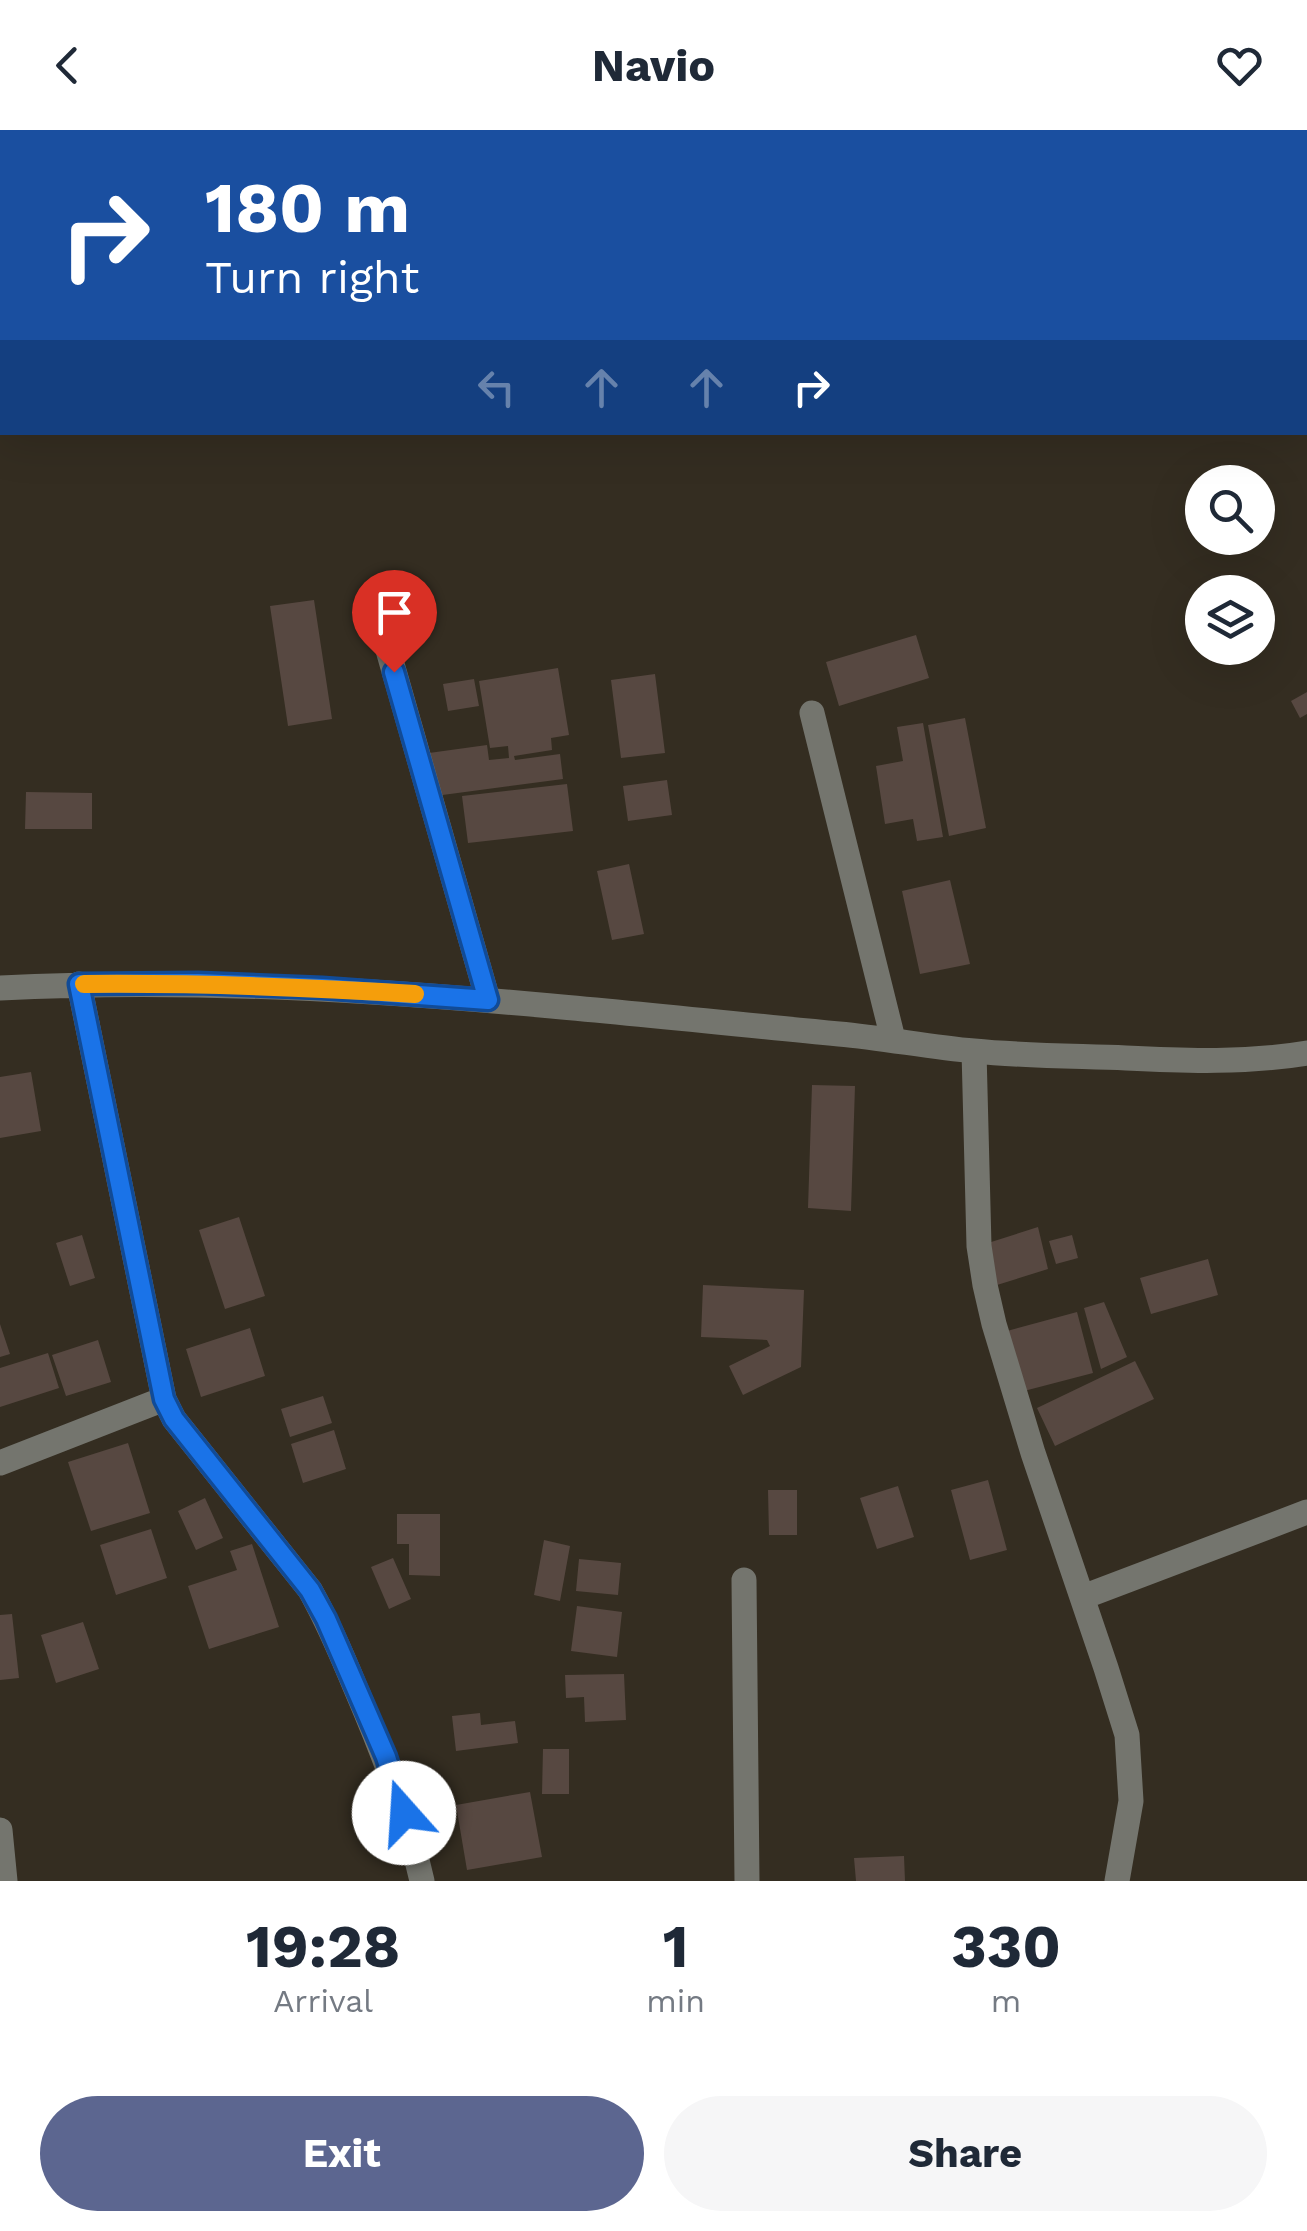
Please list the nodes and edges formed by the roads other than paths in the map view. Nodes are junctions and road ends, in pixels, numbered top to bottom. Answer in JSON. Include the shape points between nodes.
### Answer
{"nodes":[{"id":1,"x":384,"y":636,"type":"dead end"},
{"id":2,"x":812,"y":714,"type":"dead end"},
{"id":3,"x":79,"y":984,"type":"junction"},
{"id":4,"x":0,"y":988,"type":"edge"},
{"id":5,"x":488,"y":1000,"type":"junction"},
{"id":6,"x":893,"y":1039,"type":"junction"},
{"id":7,"x":974,"y":1051,"type":"junction"},
{"id":8,"x":1303,"y":1059,"type":"edge"},
{"id":9,"x":164,"y":1399,"type":"junction"},
{"id":10,"x":0,"y":1464,"type":"edge"},
{"id":11,"x":1307,"y":1512,"type":"edge"},
{"id":12,"x":744,"y":1580,"type":"dead end"},
{"id":13,"x":1083,"y":1597,"type":"junction"},
{"id":14,"x":0,"y":1830,"type":"edge"},
{"id":15,"x":5,"y":1881,"type":"edge"},
{"id":16,"x":422,"y":1881,"type":"edge"},
{"id":17,"x":747,"y":1881,"type":"edge"},
{"id":18,"x":1117,"y":1881,"type":"edge"}],
"edges":[{"from":1,"to":5,"type":"street"},
{"from":2,"to":6,"type":"street"},
{"from":3,"to":4,"type":"street"},
{"from":3,"to":5,"type":"street","via":[[304,987]]},
{"from":3,"to":9,"type":"street"},
{"from":5,"to":6,"type":"street"},
{"from":6,"to":7,"type":"street"},
{"from":7,"to":8,"type":"street"},
{"from":7,"to":13,"type":"street","via":[[985,1285]]},
{"from":9,"to":10,"type":"street"},
{"from":9,"to":16,"type":"street","via":[[326,1619],[386,1757]]},
{"from":11,"to":13,"type":"street"},
{"from":12,"to":17,"type":"street"},
{"from":13,"to":18,"type":"street","via":[[1126,1735],[1131,1801]]},
{"from":14,"to":15,"type":"street"}]}
